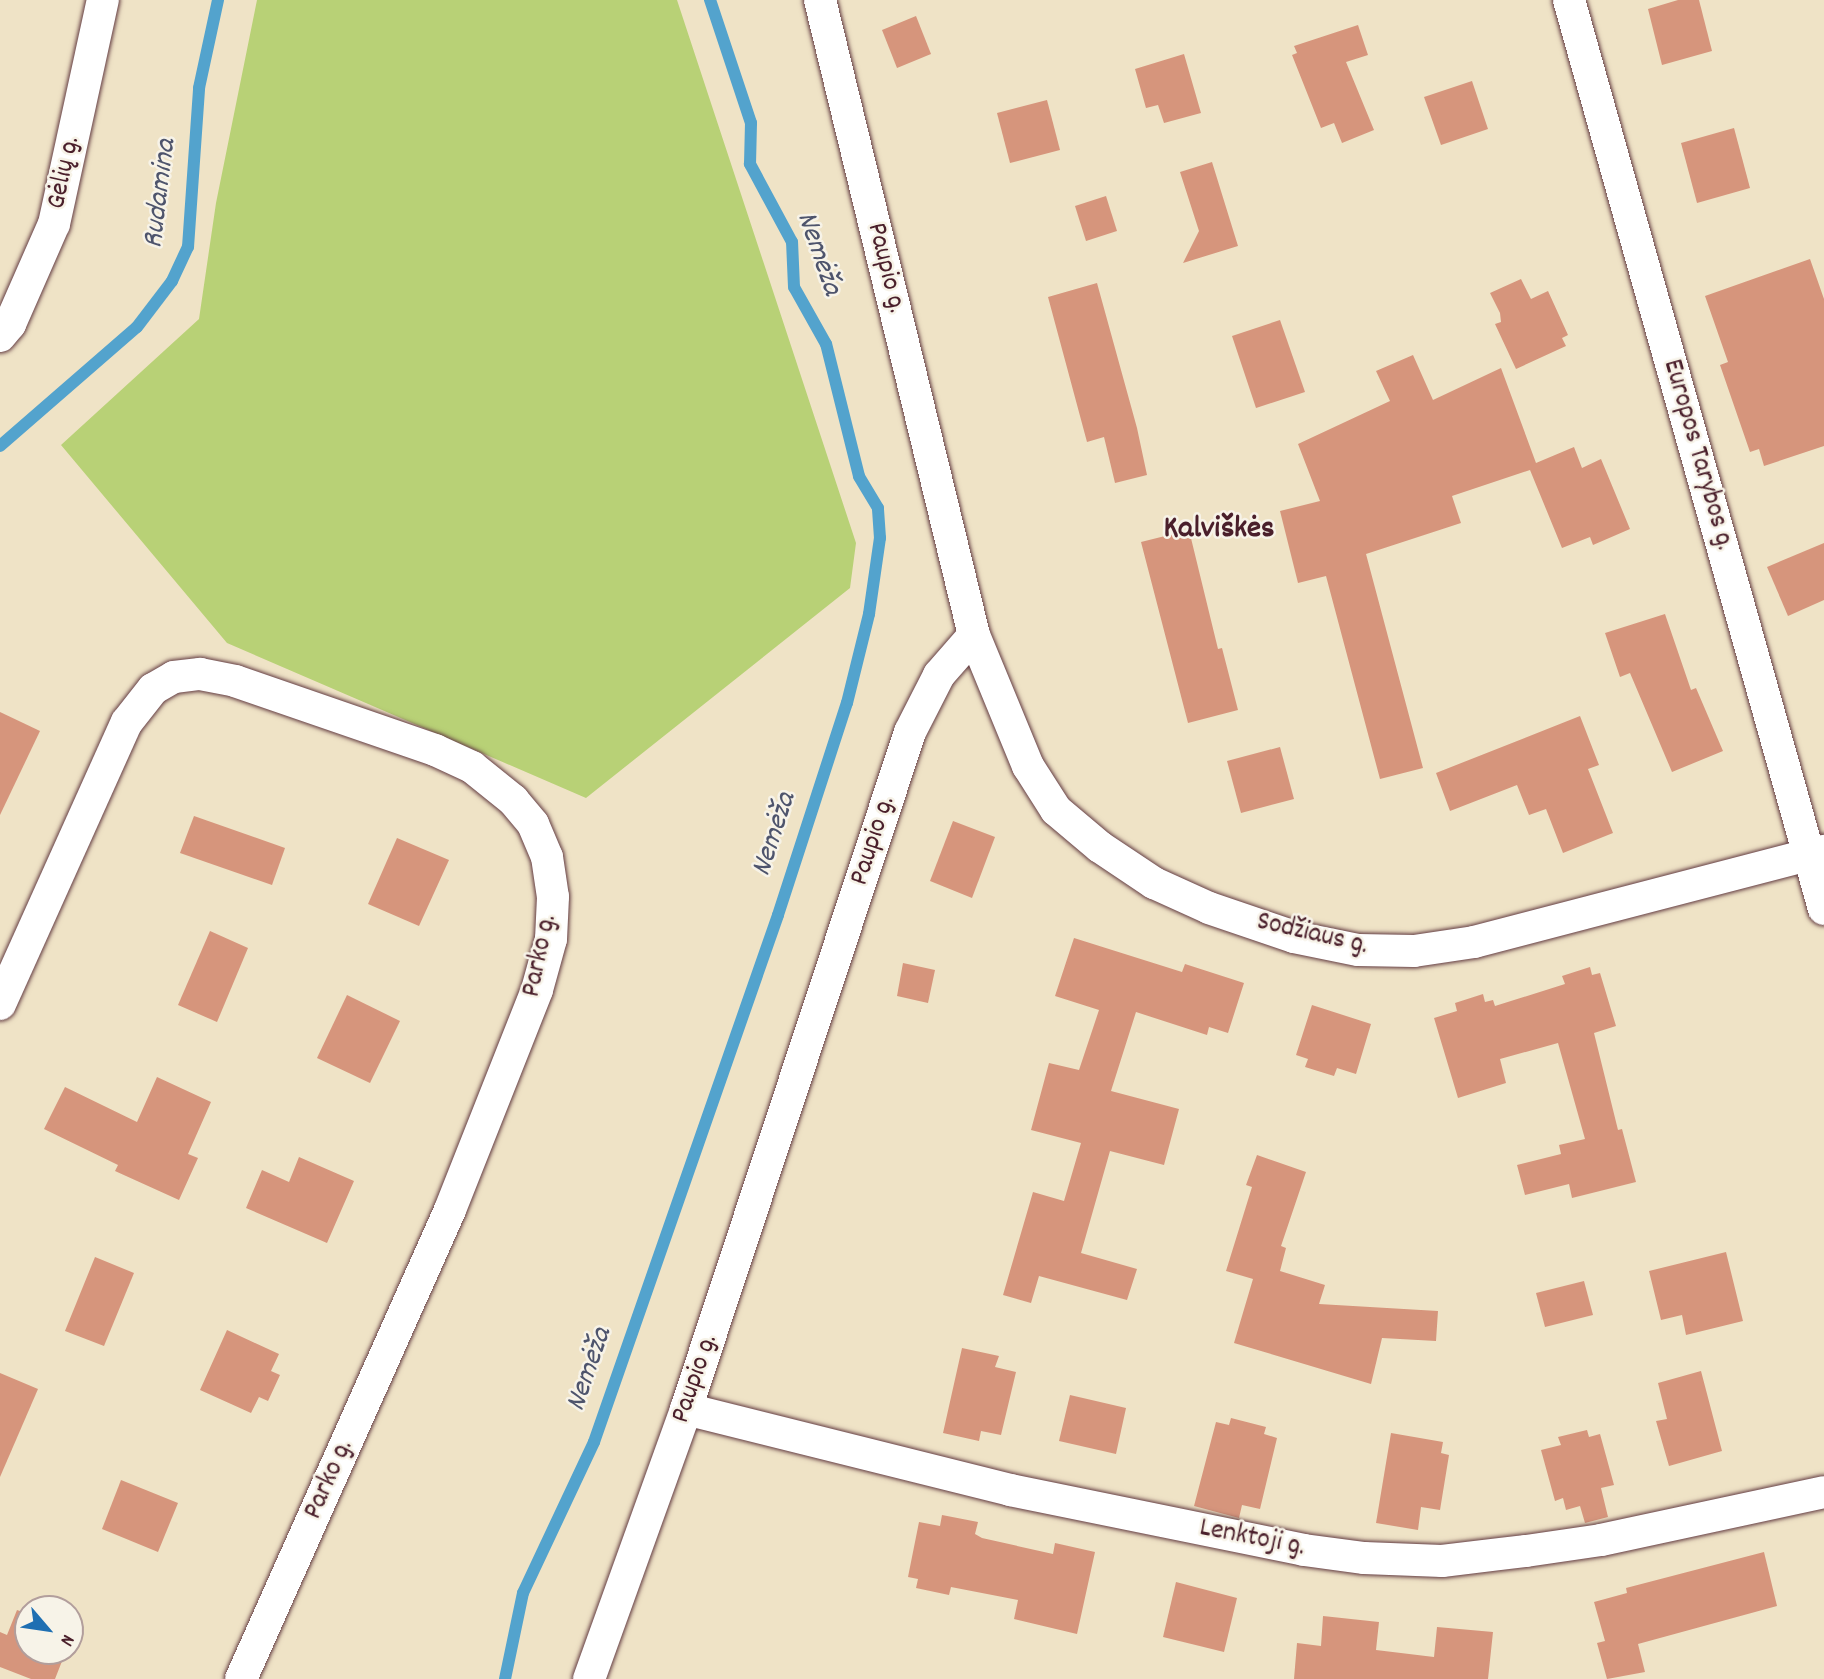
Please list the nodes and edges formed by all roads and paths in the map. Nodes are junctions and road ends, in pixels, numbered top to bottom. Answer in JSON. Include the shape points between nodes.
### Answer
{"nodes":[{"id":1,"x":103,"y":0,"type":"edge"},
{"id":2,"x":820,"y":0,"type":"edge"},
{"id":3,"x":1569,"y":0,"type":"edge"},
{"id":4,"x":0,"y":336,"type":"edge"},
{"id":5,"x":974,"y":635,"type":"junction"},
{"id":6,"x":1817,"y":853,"type":"edge"},
{"id":7,"x":1824,"y":909,"type":"edge"},
{"id":8,"x":0,"y":1004,"type":"edge"},
{"id":9,"x":687,"y":1409,"type":"junction"},
{"id":10,"x":1824,"y":1492,"type":"edge"},
{"id":11,"x":241,"y":1679,"type":"edge"},
{"id":12,"x":589,"y":1679,"type":"edge"}],
"edges":[{"from":1,"to":4,"type":"street","name":"Gėlių g.","via":[[54,224],[10,324]]},
{"from":2,"to":5,"type":"street","name":"Paupio g."},
{"from":3,"to":6,"type":"street","name":"Europos Tarybos g."},
{"from":5,"to":6,"type":"street","name":"Sodžiaus g.","via":[[1028,766],[1056,810],[1154,883],[1209,908],[1294,937],[1358,950],[1414,951],[1474,942]]},
{"from":5,"to":9,"type":"street","name":"Paupio g.","via":[[939,676],[910,732]]},
{"from":6,"to":7,"type":"street","name":"Europos Tarybos g."},
{"from":8,"to":11,"type":"street","name":"Parko g.","via":[[127,722],[153,689],[174,677],[200,674],[235,681],[435,750],[471,767],[513,800],[533,824],[547,857],[553,897],[551,939],[537,990],[450,1210]]},
{"from":9,"to":10,"type":"street","name":"Lenktoji g.","via":[[1010,1490],[1364,1558],[1442,1561],[1526,1551],[1601,1540]]},
{"from":9,"to":12,"type":"street","name":"Paupio g."}]}
